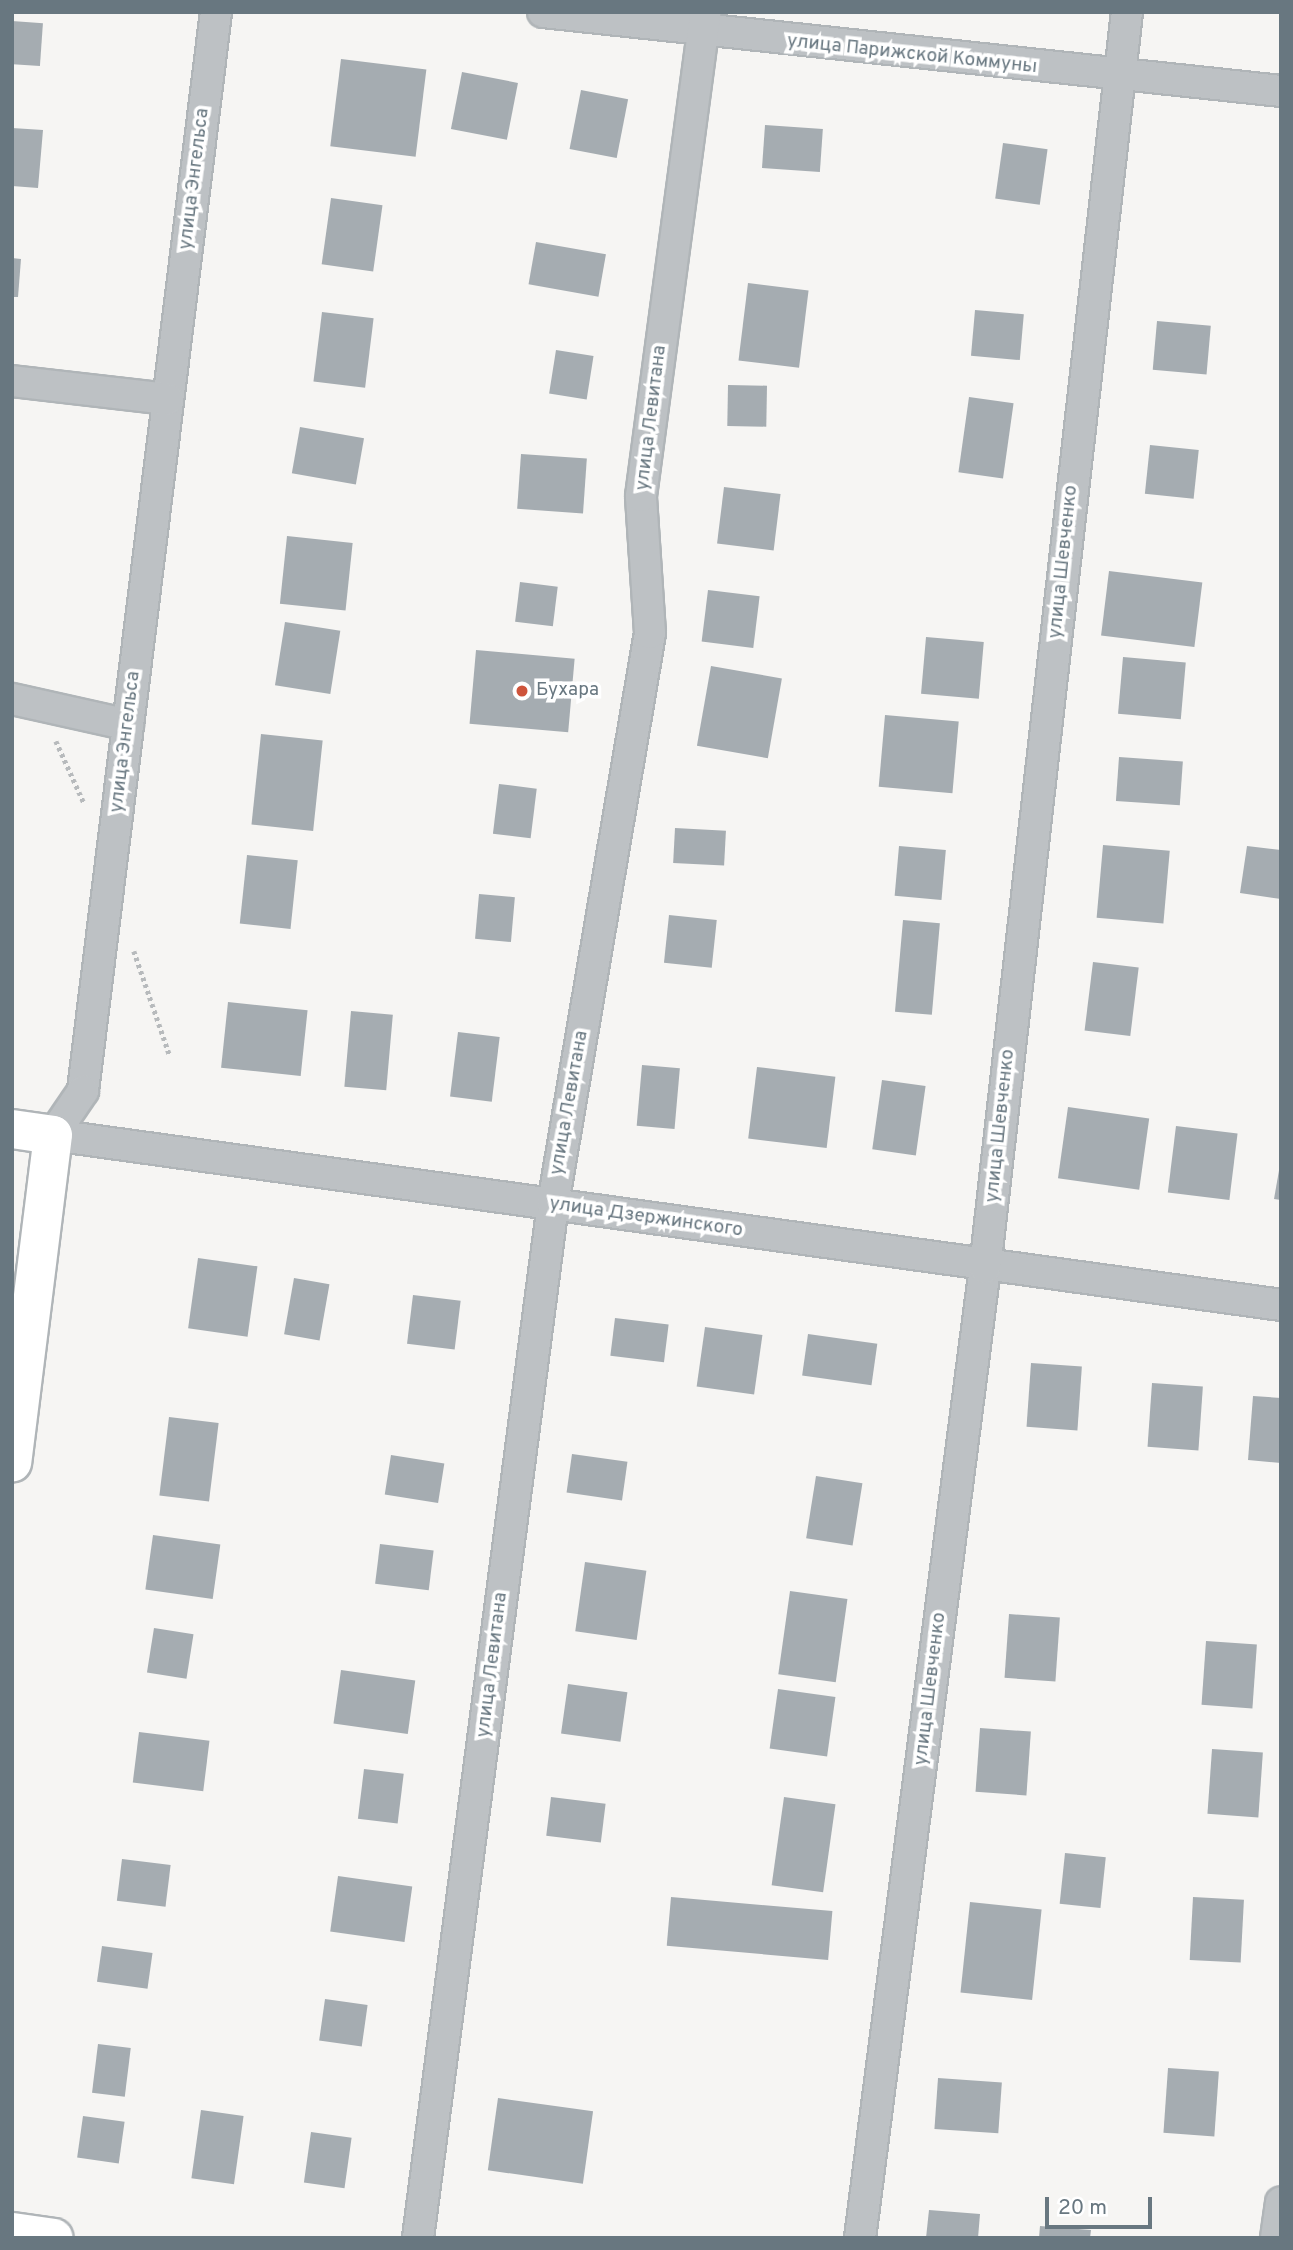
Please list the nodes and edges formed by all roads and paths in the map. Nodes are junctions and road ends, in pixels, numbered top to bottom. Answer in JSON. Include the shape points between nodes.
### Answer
{"nodes":[{"id":1,"x":216,"y":12,"type":"edge"},
{"id":2,"x":543,"y":12,"type":"edge"},
{"id":3,"x":1127,"y":12,"type":"edge"},
{"id":4,"x":705,"y":23,"type":"edge"},
{"id":5,"x":1118,"y":75,"type":"junction"},
{"id":6,"x":1281,"y":91,"type":"edge"},
{"id":7,"x":12,"y":382,"type":"edge"},
{"id":8,"x":168,"y":399,"type":"junction"},
{"id":9,"x":12,"y":699,"type":"edge"},
{"id":10,"x":128,"y":725,"type":"junction"},
{"id":11,"x":12,"y":1129,"type":"edge"},
{"id":12,"x":53,"y":1135,"type":"junction"},
{"id":13,"x":553,"y":1204,"type":"junction"},
{"id":14,"x":985,"y":1268,"type":"junction"},
{"id":15,"x":1281,"y":1305,"type":"edge"},
{"id":16,"x":12,"y":1462,"type":"edge"},
{"id":17,"x":1281,"y":2202,"type":"edge"},
{"id":18,"x":12,"y":2232,"type":"edge"},
{"id":19,"x":54,"y":2238,"type":"edge"},
{"id":20,"x":418,"y":2238,"type":"edge"},
{"id":21,"x":860,"y":2238,"type":"edge"},
{"id":22,"x":1276,"y":2238,"type":"edge"}],
"edges":[{"from":1,"to":8,"type":"street","name":"улица Энгельса"},
{"from":2,"to":4,"type":"street","name":"улица Парижской Коммуны"},
{"from":3,"to":5,"type":"street","name":"улица Шевченко"},
{"from":4,"to":5,"type":"street","name":"улица Парижской Коммуны"},
{"from":4,"to":13,"type":"street","name":"улица Левитана","via":[[641,496],[650,633]]},
{"from":5,"to":6,"type":"street","name":"улица Парижской Коммуны"},
{"from":5,"to":14,"type":"street","name":"улица Шевченко"},
{"from":7,"to":8,"type":"street"},
{"from":8,"to":10,"type":"street","name":"улица Энгельса"},
{"from":9,"to":10,"type":"street"},
{"from":10,"to":12,"type":"street","name":"улица Энгельса","via":[[83,1091]]},
{"from":11,"to":12,"type":"street","name":"улица Дзержинского"},
{"from":12,"to":13,"type":"street","name":"улица Дзержинского"},
{"from":12,"to":16,"type":"street","name":"улица Энгельса"},
{"from":13,"to":14,"type":"street","name":"улица Дзержинского"},
{"from":13,"to":20,"type":"street","name":"улица Левитана"},
{"from":14,"to":15,"type":"street","name":"улица Дзержинского"},
{"from":14,"to":21,"type":"street","name":"улица Шевченко"},
{"from":17,"to":22,"type":"street"},
{"from":18,"to":19,"type":"street"}]}
